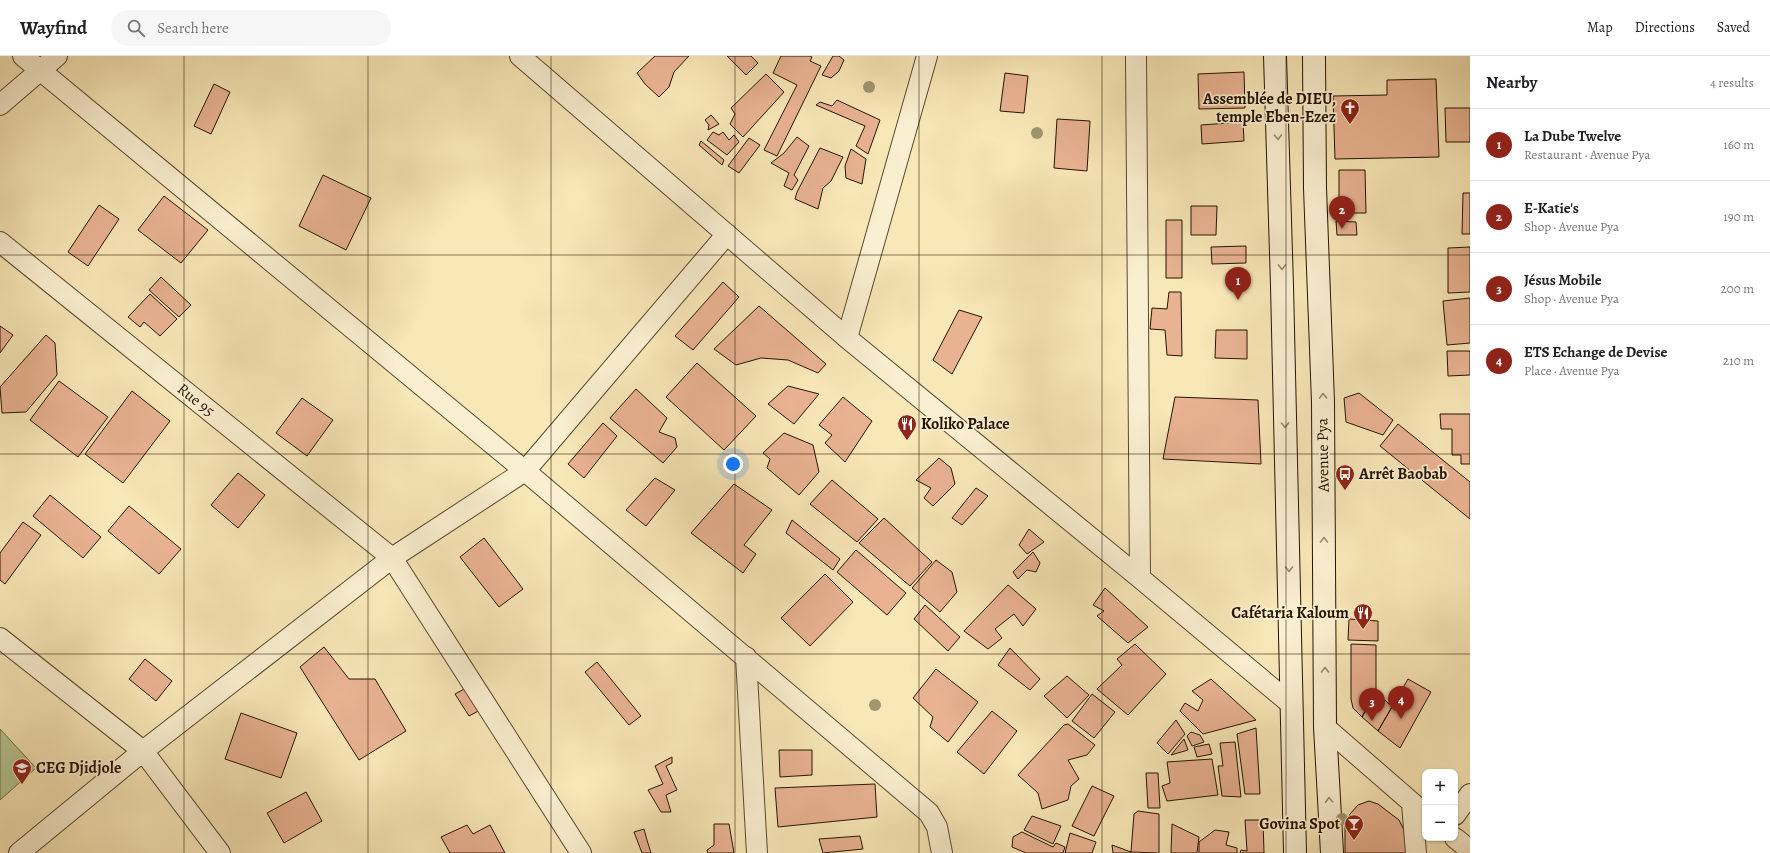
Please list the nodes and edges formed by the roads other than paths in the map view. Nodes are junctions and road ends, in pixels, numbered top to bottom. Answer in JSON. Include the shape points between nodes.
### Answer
{"nodes":[{"id":1,"x":23,"y":56,"type":"edge"},
{"id":2,"x":57,"y":56,"type":"edge"},
{"id":3,"x":927,"y":56,"type":"edge"},
{"id":4,"x":1136,"y":56,"type":"edge"},
{"id":5,"x":1275,"y":56,"type":"edge"},
{"id":6,"x":1314,"y":56,"type":"edge"},
{"id":7,"x":527,"y":58,"type":"edge"},
{"id":8,"x":41,"y":71,"type":"junction"},
{"id":9,"x":0,"y":105,"type":"edge"},
{"id":10,"x":727,"y":234,"type":"junction"},
{"id":11,"x":0,"y":242,"type":"edge"},
{"id":12,"x":846,"y":338,"type":"junction"},
{"id":13,"x":525,"y":471,"type":"junction"},
{"id":14,"x":392,"y":558,"type":"junction"},
{"id":15,"x":1140,"y":578,"type":"junction"},
{"id":16,"x":0,"y":638,"type":"edge"},
{"id":17,"x":746,"y":657,"type":"junction"},
{"id":18,"x":1291,"y":704,"type":"junction"},
{"id":19,"x":1325,"y":727,"type":"junction"},
{"id":20,"x":143,"y":751,"type":"junction"},
{"id":21,"x":1470,"y":794,"type":"edge"},
{"id":22,"x":1418,"y":809,"type":"edge"},
{"id":23,"x":1458,"y":811,"type":"edge"},
{"id":24,"x":1458,"y":840,"type":"edge"},
{"id":25,"x":1470,"y":850,"type":"edge"},
{"id":26,"x":19,"y":853,"type":"edge"},
{"id":27,"x":220,"y":853,"type":"edge"},
{"id":28,"x":581,"y":853,"type":"edge"},
{"id":29,"x":757,"y":853,"type":"edge"},
{"id":30,"x":942,"y":853,"type":"edge"},
{"id":31,"x":1295,"y":853,"type":"edge"},
{"id":32,"x":1332,"y":853,"type":"edge"},
{"id":33,"x":1416,"y":853,"type":"edge"}],
"edges":[{"from":1,"to":8,"type":"street"},
{"from":2,"to":8,"type":"street"},
{"from":3,"to":12,"type":"street"},
{"from":4,"to":15,"type":"street"},
{"from":5,"to":18,"type":"main road","one_way":true},
{"from":19,"to":6,"type":"main road","name":"Avenue Pya","one_way":true,"via":[[1323,402],[1315,188]]},
{"from":7,"to":10,"type":"street"},
{"from":8,"to":9,"type":"street"},
{"from":8,"to":13,"type":"street"},
{"from":10,"to":12,"type":"street"},
{"from":10,"to":13,"type":"street"},
{"from":11,"to":14,"type":"street","name":"Rue 95"},
{"from":12,"to":15,"type":"street"},
{"from":13,"to":14,"type":"street"},
{"from":13,"to":17,"type":"street"},
{"from":14,"to":20,"type":"street"},
{"from":14,"to":28,"type":"street","name":"Rue 95"},
{"from":15,"to":18,"type":"street"},
{"from":16,"to":20,"type":"street"},
{"from":17,"to":29,"type":"street"},
{"from":17,"to":30,"type":"street","via":[[928,813],[937,827]]},
{"from":18,"to":19,"type":"main road"},
{"from":18,"to":31,"type":"main road"},
{"from":19,"to":22,"type":"street"},
{"from":32,"to":19,"type":"main road","name":"Avenue Pya","one_way":true},
{"from":20,"to":26,"type":"street"},
{"from":20,"to":27,"type":"street"},
{"from":21,"to":23,"type":"street"},
{"from":22,"to":33,"type":"street"},
{"from":24,"to":25,"type":"street"}]}
